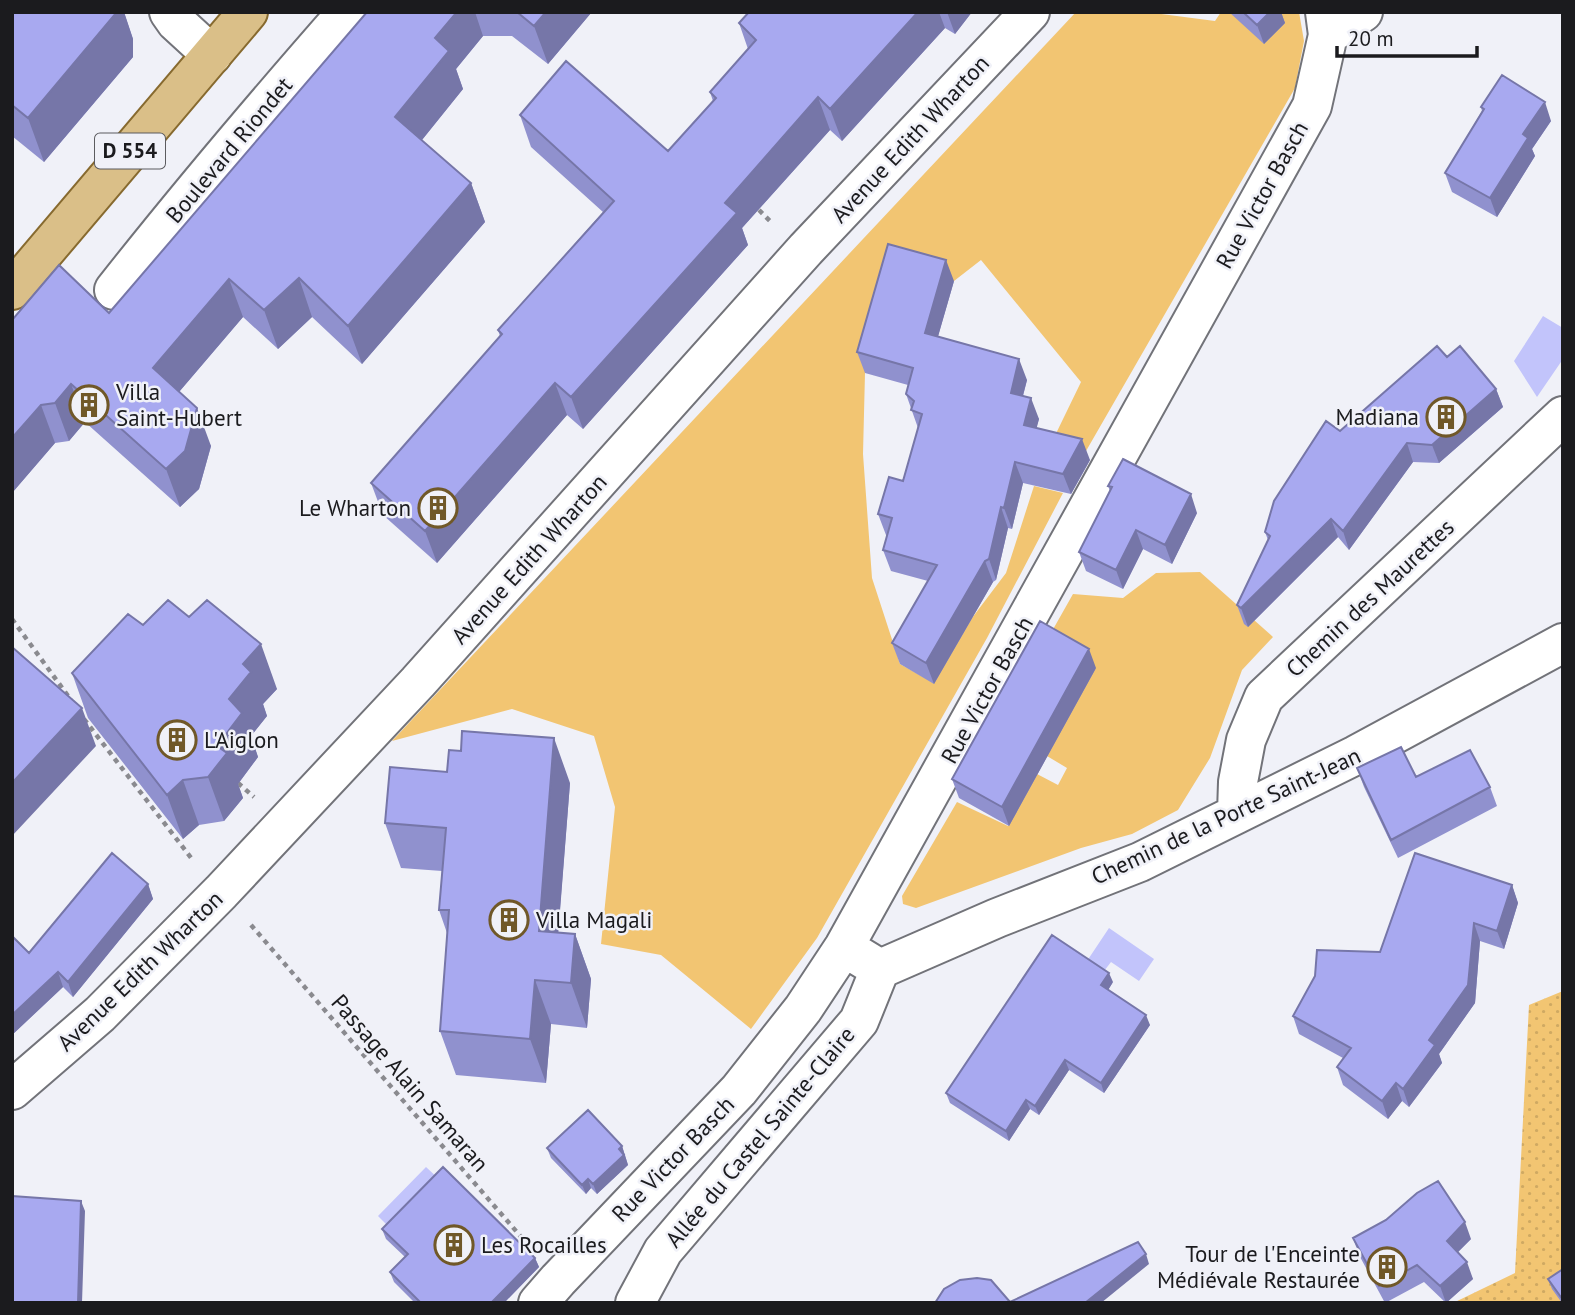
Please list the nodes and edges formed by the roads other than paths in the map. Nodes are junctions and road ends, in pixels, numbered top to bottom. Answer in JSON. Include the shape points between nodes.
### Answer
{"nodes":[{"id":1,"x":169,"y":12,"type":"edge"},
{"id":2,"x":248,"y":12,"type":"edge"},
{"id":3,"x":347,"y":12,"type":"edge"},
{"id":4,"x":1030,"y":12,"type":"edge"},
{"id":5,"x":1363,"y":12,"type":"edge"},
{"id":6,"x":1326,"y":24,"type":"edge"},
{"id":7,"x":212,"y":55,"type":"junction"},
{"id":8,"x":12,"y":290,"type":"edge"},
{"id":9,"x":114,"y":290,"type":"dead end"},
{"id":10,"x":1563,"y":416,"type":"edge"},
{"id":11,"x":1563,"y":643,"type":"edge"},
{"id":12,"x":1237,"y":813,"type":"junction"},
{"id":13,"x":844,"y":947,"type":"junction"},
{"id":14,"x":880,"y":969,"type":"junction"},
{"id":15,"x":12,"y":1090,"type":"edge"},
{"id":16,"x":548,"y":1292,"type":"edge"},
{"id":17,"x":635,"y":1303,"type":"edge"}],
"edges":[{"from":1,"to":7,"type":"street"},
{"from":2,"to":7,"type":"main road","number":"D 554"},
{"from":3,"to":9,"type":"street","name":"Boulevard Riondet"},
{"from":4,"to":15,"type":"street","name":"Avenue Edith Wharton","via":[[806,249],[418,682],[221,892],[100,1014]]},
{"from":5,"to":6,"type":"street"},
{"from":6,"to":13,"type":"street","name":"Rue Victor Basch","via":[[1312,106]]},
{"from":7,"to":8,"type":"main road","number":"D 554"},
{"from":10,"to":12,"type":"street","name":"Chemin des Maurettes","via":[[1264,697],[1246,740]]},
{"from":11,"to":12,"type":"street","name":"Chemin de la Porte Saint-Jean","via":[[1356,755]]},
{"from":12,"to":14,"type":"street","name":"Chemin de la Porte Saint-Jean","via":[[1140,862]]},
{"from":13,"to":14,"type":"street"},
{"from":13,"to":16,"type":"street","name":"Rue Victor Basch","via":[[803,1009],[739,1090]]},
{"from":14,"to":17,"type":"street","name":"Allée du Castel Sainte-Claire","via":[[859,1021],[663,1251]]}]}
